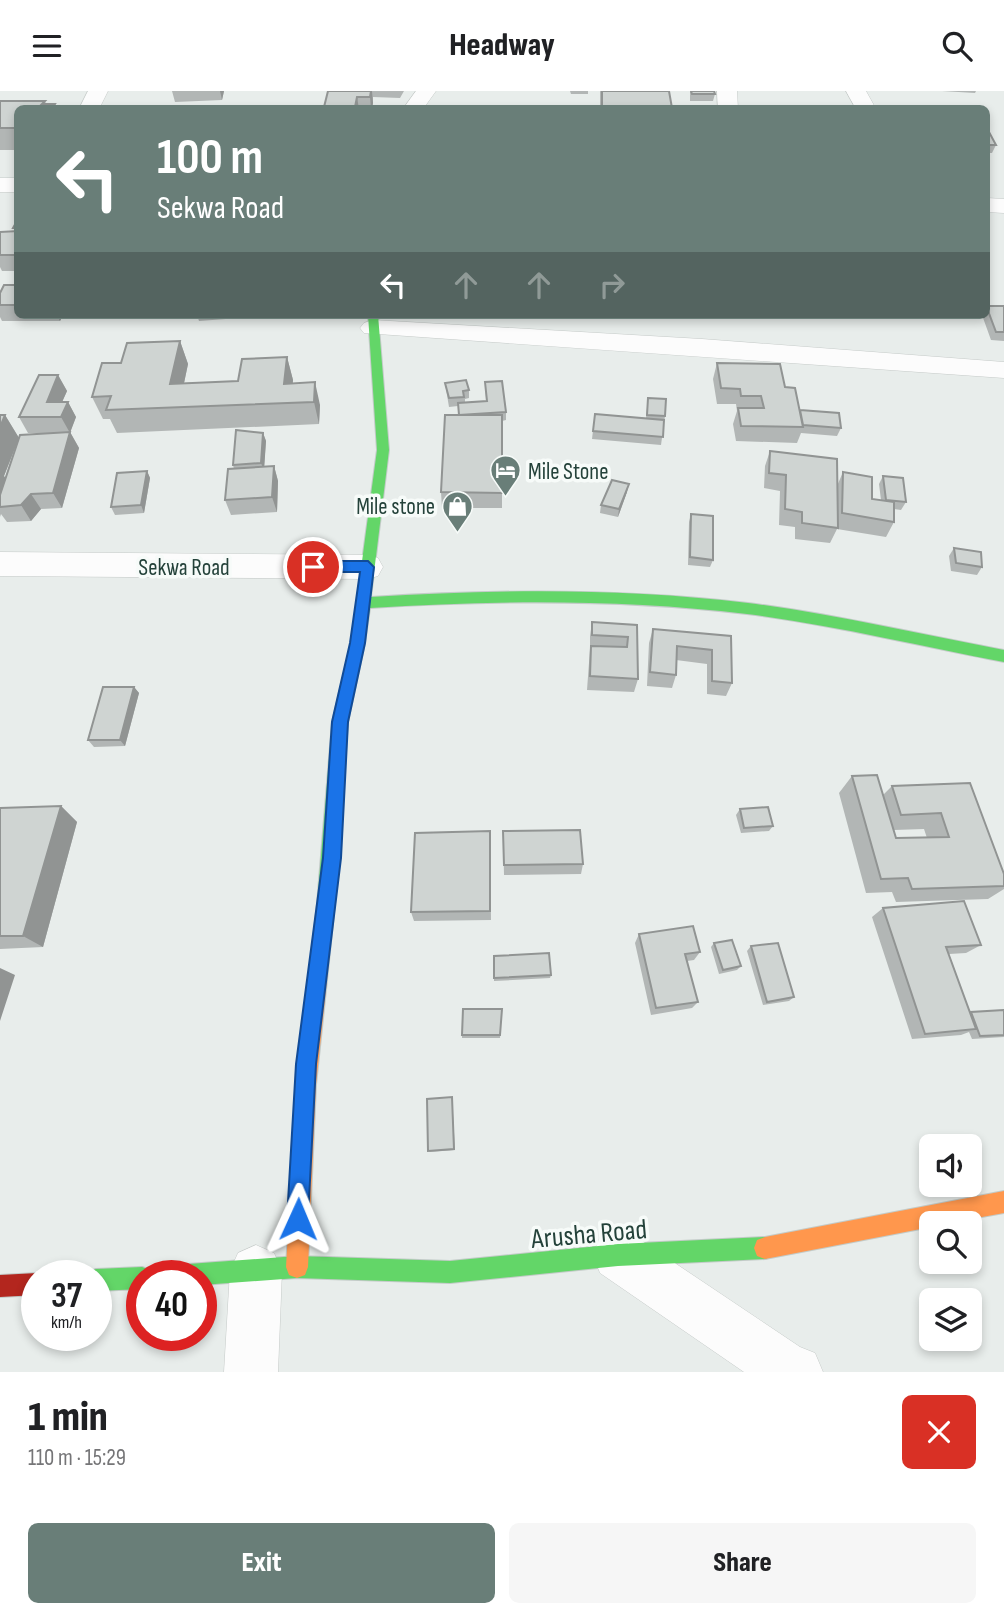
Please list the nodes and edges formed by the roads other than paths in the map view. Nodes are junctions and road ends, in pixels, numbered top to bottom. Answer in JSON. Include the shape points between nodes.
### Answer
{"nodes":[{"id":1,"x":373,"y":321,"type":"edge"},
{"id":2,"x":1004,"y":370,"type":"edge"},
{"id":3,"x":0,"y":564,"type":"edge"},
{"id":4,"x":368,"y":567,"type":"junction"},
{"id":5,"x":363,"y":603,"type":"junction"},
{"id":6,"x":1004,"y":656,"type":"edge"},
{"id":7,"x":1004,"y":1202,"type":"edge"},
{"id":8,"x":618,"y":1255,"type":"junction"},
{"id":9,"x":276,"y":1269,"type":"junction"},
{"id":10,"x":217,"y":1273,"type":"edge"},
{"id":11,"x":21,"y":1285,"type":"edge"},
{"id":12,"x":0,"y":1286,"type":"edge"},
{"id":13,"x":251,"y":1372,"type":"edge"},
{"id":14,"x":796,"y":1372,"type":"edge"}],
"edges":[{"from":1,"to":2,"type":"street"},
{"from":1,"to":4,"type":"street","via":[[383,450]]},
{"from":3,"to":4,"type":"street","name":"Sekwa Road"},
{"from":4,"to":5,"type":"street"},
{"from":5,"to":6,"type":"street","via":[[563,594],[638,599],[750,609]]},
{"from":5,"to":9,"type":"street","via":[[340,722],[332,858],[306,1064],[298,1171]]},
{"from":7,"to":8,"type":"street","name":"Arusha Road","via":[[754,1250]]},
{"from":8,"to":9,"type":"street","name":"Arusha Road","via":[[450,1272]]},
{"from":8,"to":14,"type":"street"},
{"from":9,"to":10,"type":"street","name":"Arusha Road"},
{"from":9,"to":13,"type":"street"},
{"from":11,"to":12,"type":"street"}]}
